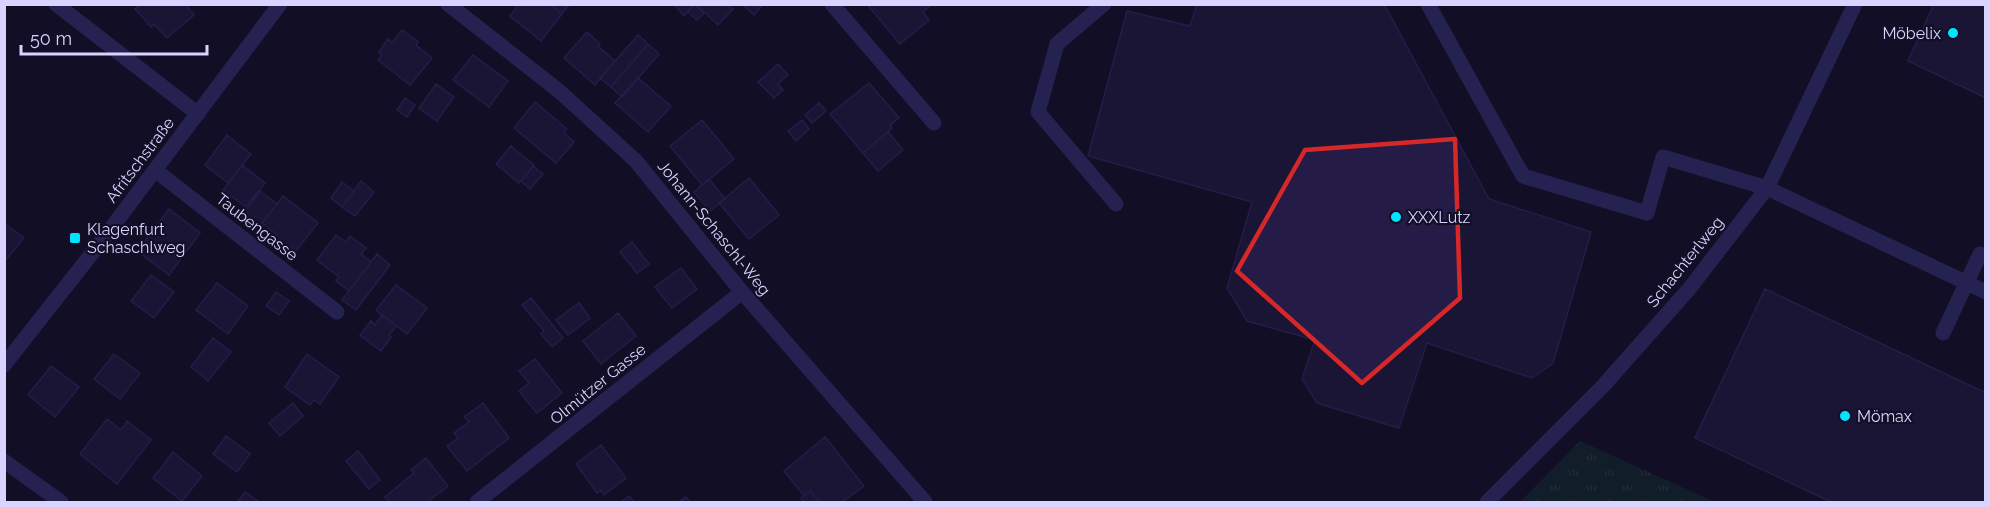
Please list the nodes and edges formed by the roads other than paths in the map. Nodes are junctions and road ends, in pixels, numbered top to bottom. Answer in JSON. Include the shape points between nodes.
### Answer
{"nodes":[{"id":1,"x":56,"y":4,"type":"edge"},
{"id":2,"x":280,"y":4,"type":"edge"},
{"id":3,"x":448,"y":4,"type":"edge"},
{"id":4,"x":832,"y":4,"type":"edge"},
{"id":5,"x":1104,"y":4,"type":"edge"},
{"id":6,"x":1428,"y":4,"type":"edge"},
{"id":7,"x":1855,"y":4,"type":"edge"},
{"id":8,"x":198,"y":114,"type":"junction"},
{"id":9,"x":934,"y":123,"type":"dead end"},
{"id":10,"x":155,"y":170,"type":"junction"},
{"id":11,"x":1767,"y":188,"type":"junction"},
{"id":12,"x":1116,"y":204,"type":"dead end"},
{"id":13,"x":1980,"y":254,"type":"dead end"},
{"id":14,"x":1966,"y":284,"type":"junction"},
{"id":15,"x":742,"y":292,"type":"junction"},
{"id":16,"x":1986,"y":292,"type":"edge"},
{"id":17,"x":337,"y":312,"type":"dead end"},
{"id":18,"x":1943,"y":333,"type":"dead end"},
{"id":19,"x":4,"y":365,"type":"edge"},
{"id":20,"x":4,"y":460,"type":"edge"},
{"id":21,"x":61,"y":502,"type":"edge"},
{"id":22,"x":477,"y":502,"type":"edge"},
{"id":23,"x":925,"y":502,"type":"edge"},
{"id":24,"x":1486,"y":502,"type":"edge"}],
"edges":[{"from":1,"to":8,"type":"street"},
{"from":2,"to":8,"type":"street","name":"Afritschstraße"},
{"from":3,"to":15,"type":"street","name":"Johann-Schaschl-Weg","via":[[559,91],[636,161]]},
{"from":4,"to":9,"type":"street"},
{"from":5,"to":12,"type":"street","via":[[1057,44],[1038,112]]},
{"from":6,"to":11,"type":"street","via":[[1523,176],[1647,213],[1664,157]]},
{"from":7,"to":11,"type":"street","name":"Schachterlweg"},
{"from":8,"to":10,"type":"street","name":"Afritschstraße"},
{"from":10,"to":17,"type":"street","name":"Taubengasse"},
{"from":10,"to":19,"type":"street","name":"Afritschstraße"},
{"from":11,"to":14,"type":"street"},
{"from":11,"to":24,"type":"street","name":"Schachterlweg","via":[[1689,289],[1603,386]]},
{"from":13,"to":14,"type":"street"},
{"from":14,"to":16,"type":"street"},
{"from":14,"to":18,"type":"street"},
{"from":15,"to":22,"type":"street","name":"Olmützer Gasse"},
{"from":15,"to":23,"type":"street","name":"Johann-Schaschl-Weg"},
{"from":20,"to":21,"type":"street"}]}
